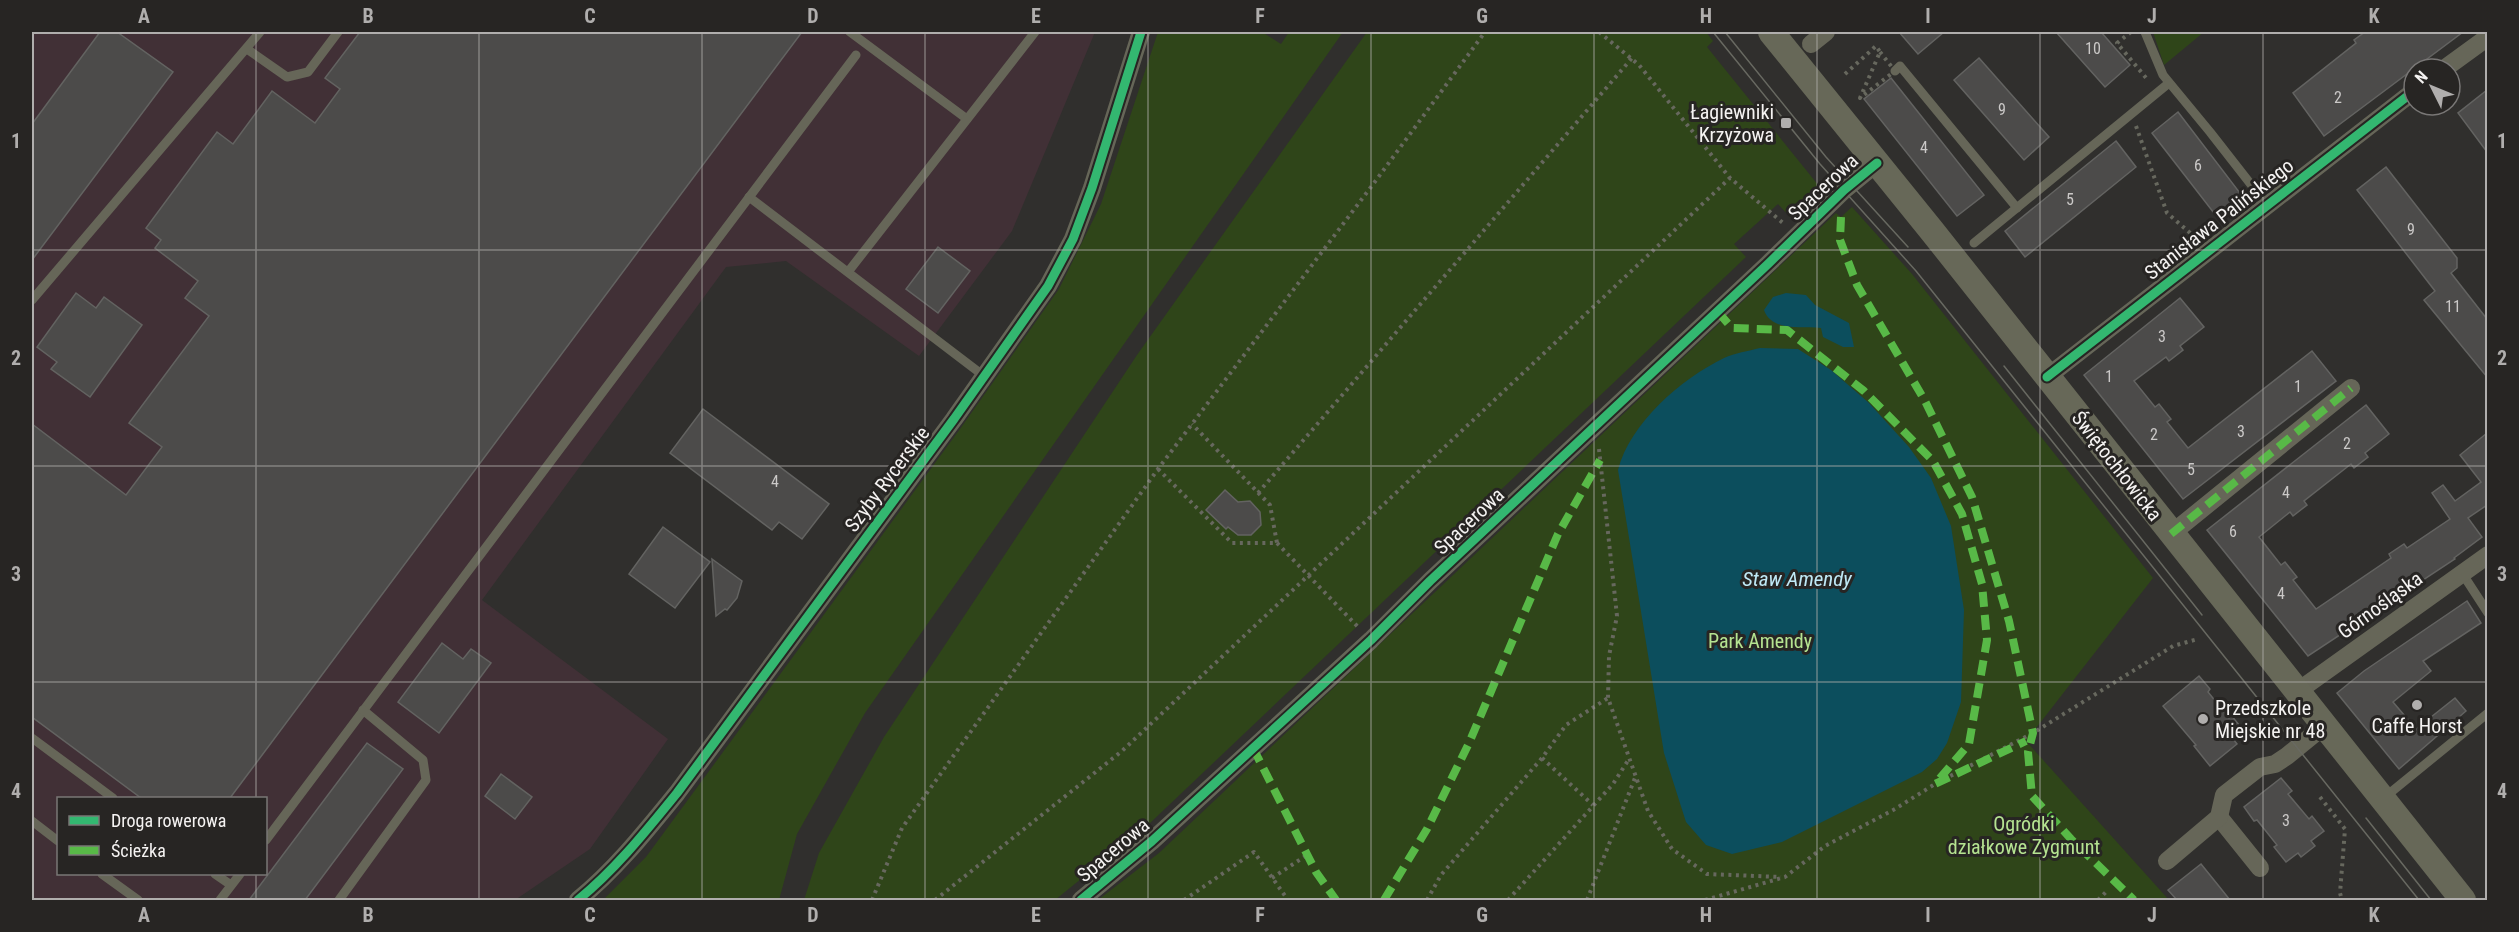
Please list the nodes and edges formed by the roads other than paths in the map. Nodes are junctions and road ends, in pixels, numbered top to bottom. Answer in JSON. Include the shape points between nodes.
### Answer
{"nodes":[{"id":1,"x":260,"y":32,"type":"edge"},
{"id":2,"x":338,"y":32,"type":"edge"},
{"id":3,"x":850,"y":32,"type":"edge"},
{"id":4,"x":1035,"y":32,"type":"edge"},
{"id":5,"x":1141,"y":32,"type":"edge"},
{"id":6,"x":1770,"y":32,"type":"edge"},
{"id":7,"x":1826,"y":32,"type":"edge"},
{"id":8,"x":2145,"y":32,"type":"edge"},
{"id":9,"x":2487,"y":37,"type":"edge"},
{"id":10,"x":1811,"y":44,"type":"dead end"},
{"id":11,"x":247,"y":49,"type":"junction"},
{"id":12,"x":856,"y":55,"type":"dead end"},
{"id":13,"x":2460,"y":57,"type":"edge"},
{"id":14,"x":1894,"y":71,"type":"road end"},
{"id":15,"x":2169,"y":83,"type":"junction"},
{"id":16,"x":2402,"y":100,"type":"edge"},
{"id":17,"x":967,"y":119,"type":"junction"},
{"id":18,"x":1877,"y":163,"type":"junction"},
{"id":19,"x":749,"y":197,"type":"junction"},
{"id":20,"x":2266,"y":205,"type":"junction"},
{"id":21,"x":2017,"y":208,"type":"junction"},
{"id":22,"x":1974,"y":243,"type":"dead end"},
{"id":23,"x":848,"y":272,"type":"junction"},
{"id":24,"x":32,"y":300,"type":"edge"},
{"id":25,"x":984,"y":376,"type":"junction"},
{"id":26,"x":2047,"y":377,"type":"junction"},
{"id":27,"x":2351,"y":388,"type":"dead end"},
{"id":28,"x":2171,"y":534,"type":"junction"},
{"id":29,"x":2487,"y":555,"type":"edge"},
{"id":30,"x":2462,"y":573,"type":"junction"},
{"id":31,"x":2487,"y":614,"type":"edge"},
{"id":32,"x":2298,"y":691,"type":"junction"},
{"id":33,"x":363,"y":710,"type":"junction"},
{"id":34,"x":2487,"y":713,"type":"edge"},
{"id":35,"x":2325,"y":724,"type":"junction"},
{"id":36,"x":32,"y":738,"type":"edge"},
{"id":37,"x":112,"y":797,"type":"edge"},
{"id":38,"x":2382,"y":799,"type":"junction"},
{"id":39,"x":2219,"y":817,"type":"junction"},
{"id":40,"x":32,"y":821,"type":"edge"},
{"id":41,"x":267,"y":839,"type":"edge"},
{"id":42,"x":57,"y":840,"type":"edge"},
{"id":43,"x":2167,"y":861,"type":"dead end"},
{"id":44,"x":2260,"y":868,"type":"dead end"},
{"id":45,"x":105,"y":875,"type":"edge"},
{"id":46,"x":218,"y":875,"type":"edge"},
{"id":47,"x":238,"y":875,"type":"edge"},
{"id":48,"x":231,"y":885,"type":"junction"},
{"id":49,"x":138,"y":900,"type":"edge"},
{"id":50,"x":220,"y":900,"type":"edge"},
{"id":51,"x":339,"y":900,"type":"edge"},
{"id":52,"x":578,"y":900,"type":"edge"},
{"id":53,"x":1081,"y":900,"type":"edge"},
{"id":54,"x":2463,"y":900,"type":"edge"}],
"edges":[{"from":1,"to":11,"type":"lane"},
{"from":2,"to":11,"type":"lane","via":[[308,72],[287,77]]},
{"from":3,"to":17,"type":"lane"},
{"from":4,"to":17,"type":"lane"},
{"from":5,"to":25,"type":"street","name":"Szyby Rycerskie","via":[[1073,239],[1048,286]]},
{"from":6,"to":18,"type":"main road","name":"Świętochłowicka"},
{"from":7,"to":10,"type":"street"},
{"from":8,"to":15,"type":"lane"},
{"from":9,"to":13,"type":"street"},
{"from":11,"to":24,"type":"lane"},
{"from":12,"to":19,"type":"lane"},
{"from":14,"to":21,"type":"lane","via":[[1900,66]]},
{"from":15,"to":20,"type":"lane"},
{"from":15,"to":21,"type":"lane"},
{"from":16,"to":20,"type":"street","name":"Stanisława Palińskiego"},
{"from":17,"to":23,"type":"lane"},
{"from":18,"to":26,"type":"main road","name":"Świętochłowicka"},
{"from":18,"to":53,"type":"street","name":"Spacerowa","via":[[1371,640],[1152,841]]},
{"from":19,"to":23,"type":"lane"},
{"from":19,"to":33,"type":"lane"},
{"from":20,"to":26,"type":"street","name":"Stanisława Palińskiego"},
{"from":21,"to":22,"type":"lane"},
{"from":23,"to":25,"type":"lane"},
{"from":25,"to":52,"type":"street","name":"Szyby Rycerskie","via":[[677,793],[633,848]]},
{"from":26,"to":28,"type":"main road","name":"Świętochłowicka"},
{"from":27,"to":28,"type":"street"},
{"from":28,"to":32,"type":"main road","name":"Świętochłowicka"},
{"from":29,"to":30,"type":"street","name":"Górnośląska"},
{"from":30,"to":31,"type":"lane"},
{"from":30,"to":32,"type":"street","name":"Górnośląska"},
{"from":32,"to":35,"type":"main road","name":"Świętochłowicka"},
{"from":33,"to":41,"type":"lane"},
{"from":33,"to":51,"type":"lane","via":[[423,760],[426,780]]},
{"from":34,"to":38,"type":"lane"},
{"from":35,"to":38,"type":"main road","name":"Świętochłowicka"},
{"from":35,"to":39,"type":"street","via":[[2275,765],[2259,767],[2224,795]]},
{"from":36,"to":37,"type":"lane"},
{"from":38,"to":54,"type":"main road","name":"Świętochłowicka"},
{"from":39,"to":43,"type":"street"},
{"from":39,"to":44,"type":"street"},
{"from":40,"to":42,"type":"lane"},
{"from":45,"to":49,"type":"lane"},
{"from":46,"to":48,"type":"lane"},
{"from":47,"to":48,"type":"lane"},
{"from":48,"to":50,"type":"lane"}]}
